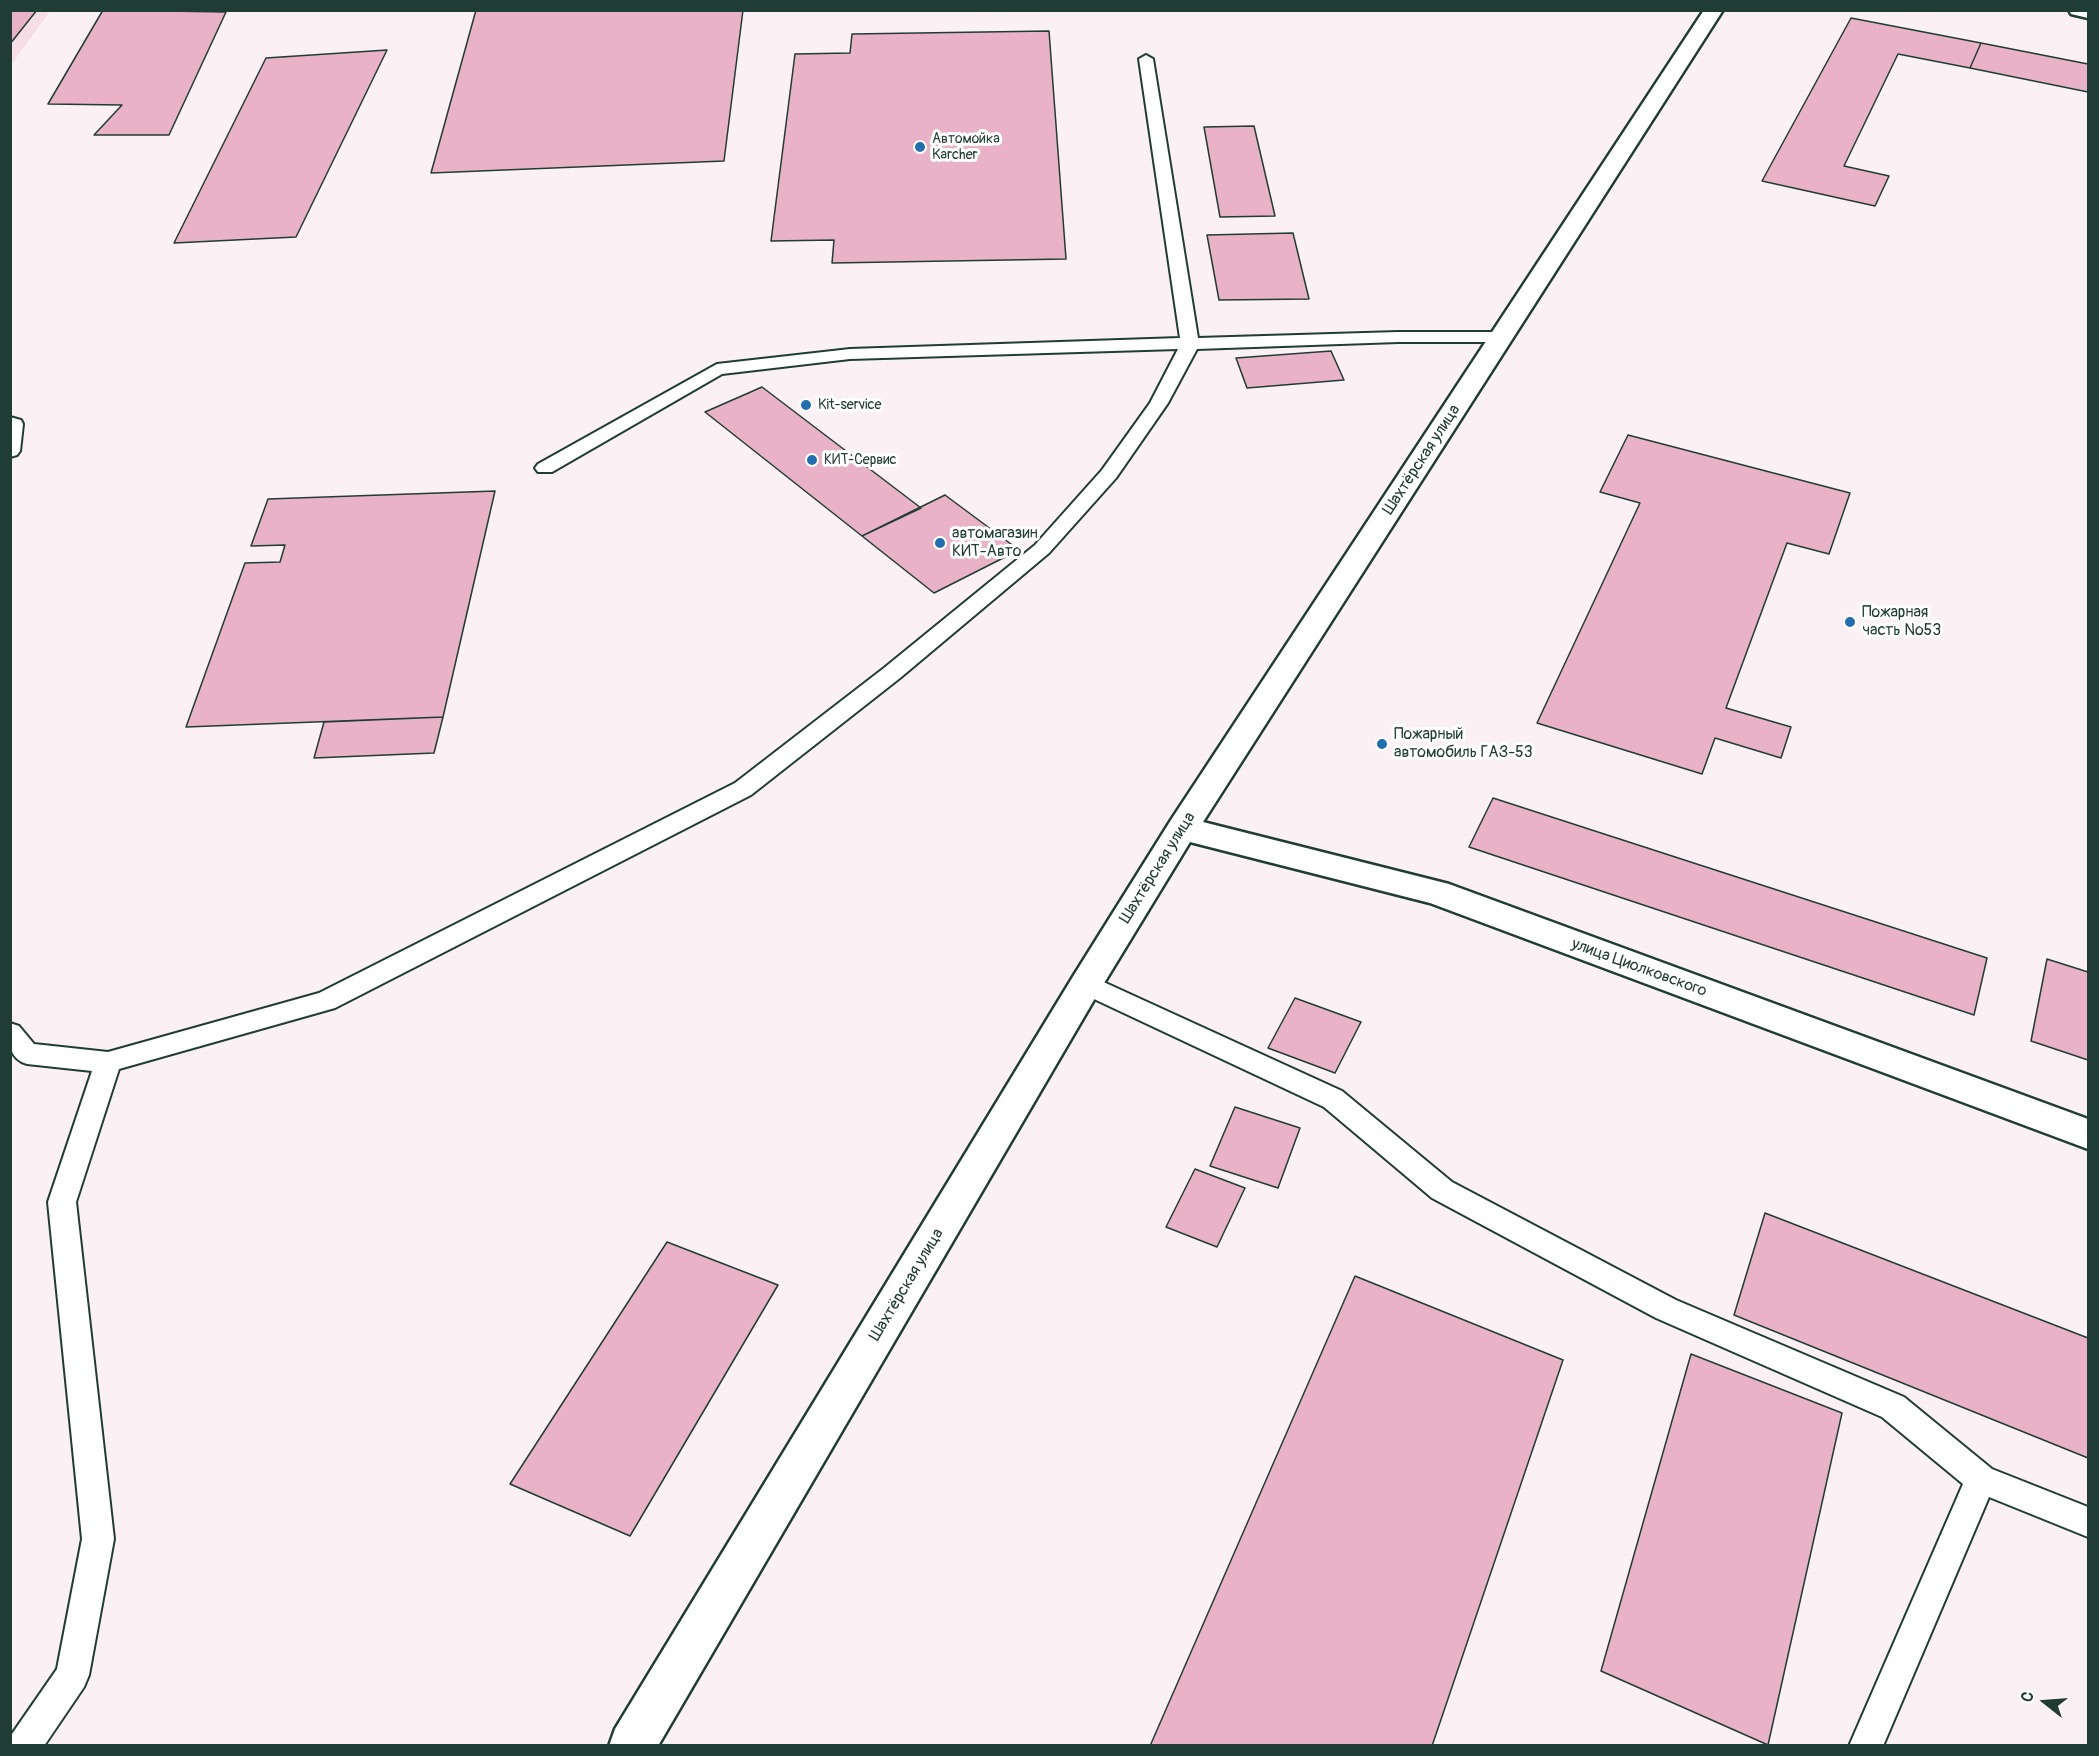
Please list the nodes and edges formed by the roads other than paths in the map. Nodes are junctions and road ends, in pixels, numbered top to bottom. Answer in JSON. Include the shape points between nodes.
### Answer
{"nodes":[{"id":1,"x":1714,"y":10,"type":"edge"},
{"id":2,"x":2078,"y":10,"type":"edge"},
{"id":3,"x":2088,"y":12,"type":"edge"},
{"id":4,"x":1146,"y":59,"type":"dead end"},
{"id":5,"x":1502,"y":337,"type":"junction"},
{"id":6,"x":1190,"y":344,"type":"junction"},
{"id":7,"x":10,"y":423,"type":"edge"},
{"id":8,"x":10,"y":451,"type":"edge"},
{"id":9,"x":545,"y":468,"type":"dead end"},
{"id":10,"x":1182,"y":828,"type":"junction"},
{"id":11,"x":1086,"y":984,"type":"junction"},
{"id":12,"x":10,"y":1033,"type":"edge"},
{"id":13,"x":108,"y":1062,"type":"junction"},
{"id":14,"x":2088,"y":1134,"type":"edge"},
{"id":15,"x":1982,"y":1479,"type":"junction"},
{"id":16,"x":2088,"y":1522,"type":"edge"},
{"id":17,"x":24,"y":1746,"type":"edge"},
{"id":18,"x":632,"y":1746,"type":"edge"},
{"id":19,"x":1866,"y":1746,"type":"edge"}],
"edges":[{"from":1,"to":5,"type":"main road","name":"Шахтёрская улица"},
{"from":2,"to":3,"type":"main road"},
{"from":4,"to":6,"type":"lane"},
{"from":5,"to":6,"type":"lane"},
{"from":5,"to":10,"type":"main road","name":"Шахтёрская улица"},
{"from":6,"to":9,"type":"lane","via":[[850,354],[717,369]]},
{"from":6,"to":13,"type":"lane","via":[[1158,403],[1108,474],[1042,549],[743,789],[326,1001]]},
{"from":7,"to":8,"type":"lane","via":[[14,424]]},
{"from":10,"to":11,"type":"main road","name":"Шахтёрская улица"},
{"from":10,"to":14,"type":"main road","name":"улица Циолковского","via":[[1437,893]]},
{"from":11,"to":15,"type":"lane","via":[[1333,1099],[1442,1190],[1666,1309],[1893,1407]]},
{"from":11,"to":18,"type":"main road","name":"Шахтёрская улица"},
{"from":12,"to":13,"type":"lane","via":[[27,1054]]},
{"from":13,"to":17,"type":"lane","via":[[62,1202],[98,1539],[72,1675]]},
{"from":15,"to":16,"type":"lane"},
{"from":15,"to":19,"type":"lane"}]}
